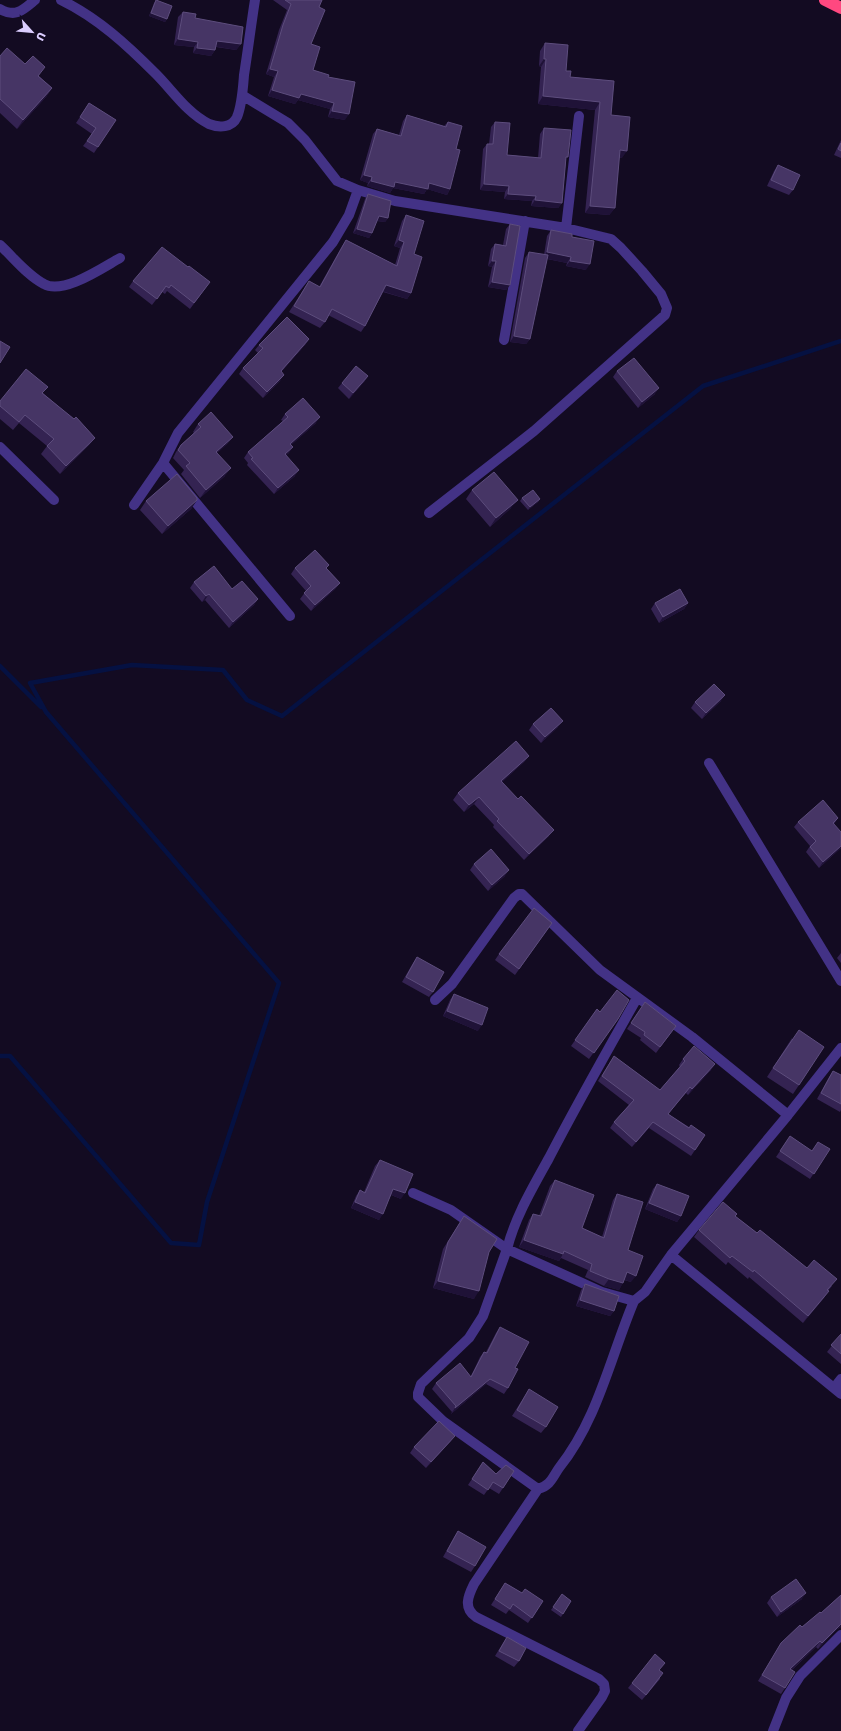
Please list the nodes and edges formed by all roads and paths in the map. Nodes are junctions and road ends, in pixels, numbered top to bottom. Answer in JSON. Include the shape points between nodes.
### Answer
{"nodes":[{"id":1,"x":35,"y":0,"type":"edge"},
{"id":2,"x":61,"y":0,"type":"edge"},
{"id":3,"x":255,"y":0,"type":"edge"},
{"id":4,"x":825,"y":0,"type":"edge"},
{"id":5,"x":841,"y":8,"type":"edge"},
{"id":6,"x":0,"y":10,"type":"edge"},
{"id":7,"x":242,"y":95,"type":"junction"},
{"id":8,"x":579,"y":116,"type":"dead end"},
{"id":9,"x":358,"y":190,"type":"junction"},
{"id":10,"x":526,"y":221,"type":"junction"},
{"id":11,"x":566,"y":228,"type":"junction"},
{"id":12,"x":0,"y":245,"type":"edge"},
{"id":13,"x":120,"y":258,"type":"dead end"},
{"id":14,"x":504,"y":340,"type":"dead end"},
{"id":15,"x":0,"y":447,"type":"edge"},
{"id":16,"x":163,"y":463,"type":"junction"},
{"id":17,"x":54,"y":500,"type":"dead end"},
{"id":18,"x":134,"y":505,"type":"dead end"},
{"id":19,"x":429,"y":513,"type":"dead end"},
{"id":20,"x":290,"y":616,"type":"dead end"},
{"id":21,"x":709,"y":764,"type":"dead end"},
{"id":22,"x":841,"y":981,"type":"edge"},
{"id":23,"x":637,"y":998,"type":"junction"},
{"id":24,"x":435,"y":1000,"type":"dead end"},
{"id":25,"x":841,"y":1048,"type":"edge"},
{"id":26,"x":788,"y":1115,"type":"junction"},
{"id":27,"x":413,"y":1193,"type":"dead end"},
{"id":28,"x":508,"y":1249,"type":"junction"},
{"id":29,"x":671,"y":1255,"type":"junction"},
{"id":30,"x":634,"y":1301,"type":"junction"},
{"id":31,"x":841,"y":1379,"type":"edge"},
{"id":32,"x":837,"y":1391,"type":"edge"},
{"id":33,"x":538,"y":1489,"type":"junction"},
{"id":34,"x":841,"y":1635,"type":"edge"},
{"id":35,"x":578,"y":1731,"type":"edge"},
{"id":36,"x":773,"y":1731,"type":"edge"}],
"edges":[{"from":1,"to":6,"type":"street","via":[[18,14]]},
{"from":2,"to":7,"type":"street","via":[[106,28],[157,75],[196,116],[210,124],[225,127],[232,123],[237,117]]},
{"from":3,"to":7,"type":"street"},
{"from":4,"to":5,"type":"highway"},
{"from":7,"to":9,"type":"street","via":[[288,123],[305,140],[337,181]]},
{"from":8,"to":11,"type":"street"},
{"from":9,"to":10,"type":"street","via":[[395,200]]},
{"from":9,"to":16,"type":"street","via":[[349,216],[333,242],[178,433]]},
{"from":10,"to":11,"type":"street"},
{"from":10,"to":14,"type":"street"},
{"from":11,"to":19,"type":"street","via":[[610,239],[621,248],[661,294],[667,308],[664,316],[534,431]]},
{"from":12,"to":13,"type":"street","via":[[33,276],[45,285],[56,287],[71,283]]},
{"from":15,"to":17,"type":"street"},
{"from":16,"to":18,"type":"street"},
{"from":16,"to":20,"type":"street"},
{"from":21,"to":22,"type":"street"},
{"from":23,"to":24,"type":"street","via":[[600,970],[522,894],[519,894],[452,984]]},
{"from":23,"to":26,"type":"street","via":[[692,1037]]},
{"from":23,"to":28,"type":"street","via":[[535,1183],[512,1230]]},
{"from":25,"to":26,"type":"street"},
{"from":26,"to":29,"type":"street"},
{"from":27,"to":28,"type":"street","via":[[451,1210]]},
{"from":28,"to":30,"type":"street","via":[[602,1292]]},
{"from":28,"to":33,"type":"street","via":[[483,1316],[469,1338],[425,1379],[418,1393],[422,1401],[443,1421]]},
{"from":29,"to":30,"type":"street","via":[[644,1292]]},
{"from":29,"to":32,"type":"street"},
{"from":30,"to":33,"type":"street","via":[[592,1415],[573,1450],[547,1486]]},
{"from":31,"to":32,"type":"street"},
{"from":33,"to":35,"type":"street","via":[[474,1584],[467,1602],[468,1608],[476,1617],[599,1679],[604,1684],[605,1691],[602,1697]]},
{"from":34,"to":36,"type":"street","via":[[800,1676],[786,1698]]}]}
